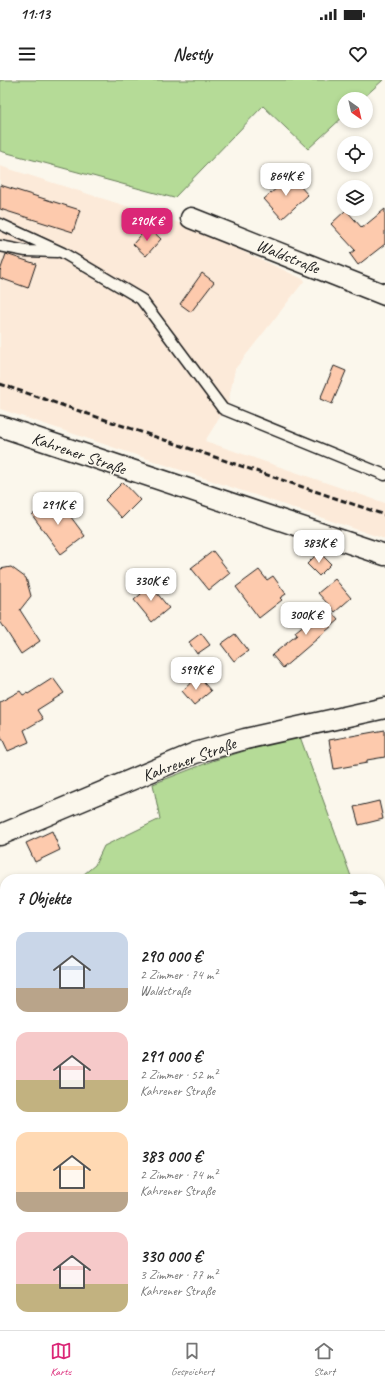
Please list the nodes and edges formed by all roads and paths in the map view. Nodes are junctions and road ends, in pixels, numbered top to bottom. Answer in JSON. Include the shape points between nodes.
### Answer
{"nodes":[{"id":1,"x":191,"y":218,"type":"dead end"},
{"id":2,"x":0,"y":224,"type":"edge"},
{"id":3,"x":0,"y":246,"type":"edge"},
{"id":4,"x":63,"y":252,"type":"junction"},
{"id":5,"x":385,"y":295,"type":"edge"},
{"id":6,"x":0,"y":426,"type":"edge"},
{"id":7,"x":385,"y":475,"type":"edge"},
{"id":8,"x":385,"y":555,"type":"edge"},
{"id":9,"x":385,"y":708,"type":"edge"},
{"id":10,"x":0,"y":835,"type":"edge"}],
"edges":[{"from":1,"to":5,"type":"street","name":"Waldstraße"},
{"from":2,"to":4,"type":"lane"},
{"from":3,"to":4,"type":"lane","via":[[26,251]]},
{"from":4,"to":7,"type":"lane","via":[[141,299],[223,409]]},
{"from":6,"to":8,"type":"street","name":"Kahrener Straße"},
{"from":9,"to":10,"type":"street","name":"Kahrener Straße","via":[[245,739],[195,753]]}]}
